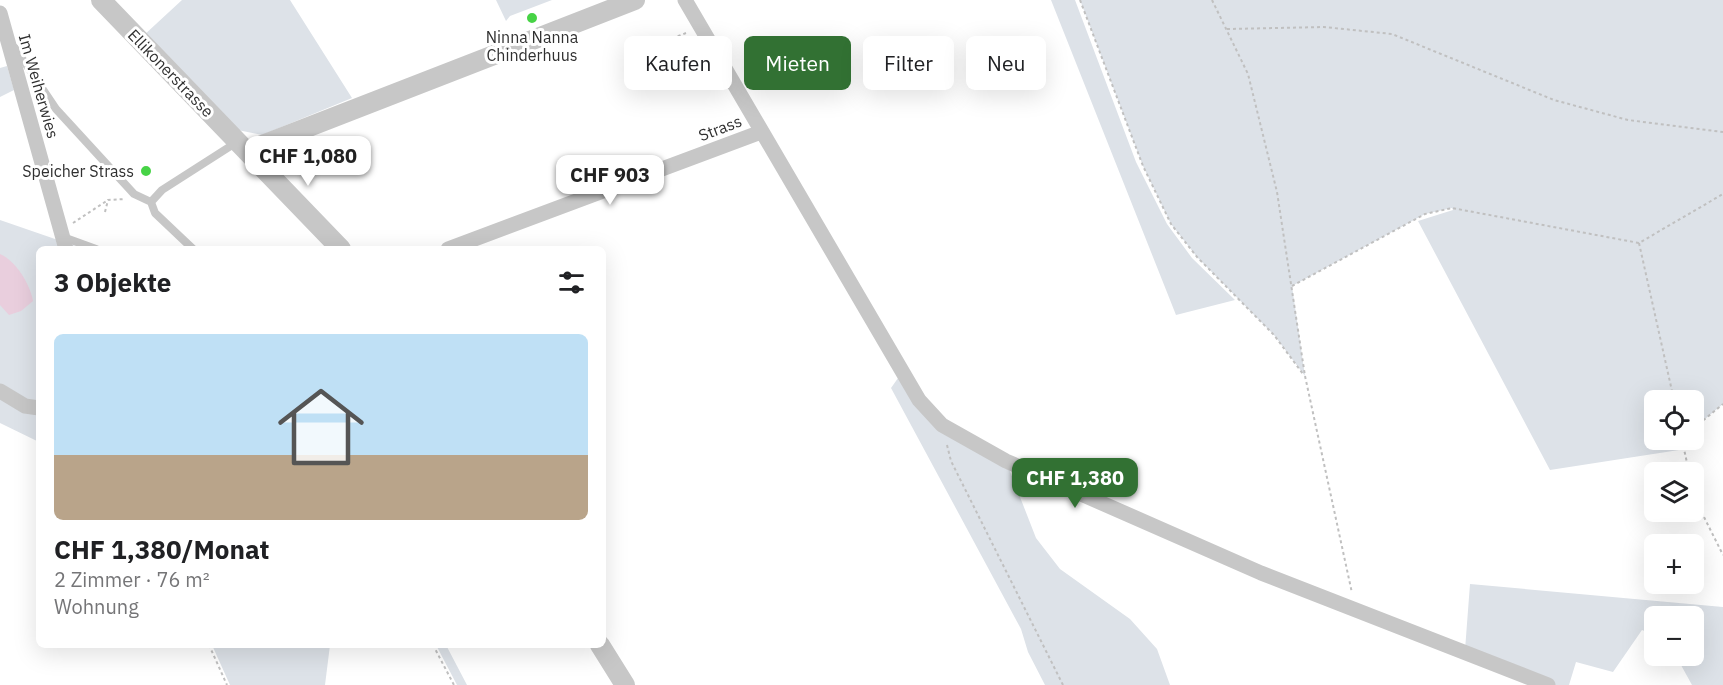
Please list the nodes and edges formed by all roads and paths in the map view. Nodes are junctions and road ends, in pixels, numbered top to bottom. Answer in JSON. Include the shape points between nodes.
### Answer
{"nodes":[{"id":1,"x":101,"y":0,"type":"edge"},
{"id":2,"x":635,"y":0,"type":"edge"},
{"id":3,"x":685,"y":0,"type":"edge"},
{"id":4,"x":1080,"y":0,"type":"edge"},
{"id":5,"x":1212,"y":0,"type":"edge"},
{"id":6,"x":0,"y":13,"type":"edge"},
{"id":7,"x":700,"y":27,"type":"junction"},
{"id":8,"x":1226,"y":29,"type":"junction"},
{"id":9,"x":6,"y":34,"type":"junction"},
{"id":10,"x":678,"y":36,"type":"edge"},
{"id":11,"x":761,"y":132,"type":"junction"},
{"id":12,"x":1723,"y":132,"type":"edge"},
{"id":13,"x":242,"y":147,"type":"junction"},
{"id":14,"x":1723,"y":194,"type":"edge"},
{"id":15,"x":119,"y":199,"type":"dead end"},
{"id":16,"x":108,"y":200,"type":"junction"},
{"id":17,"x":152,"y":202,"type":"junction"},
{"id":18,"x":105,"y":212,"type":"dead end"},
{"id":19,"x":76,"y":221,"type":"dead end"},
{"id":20,"x":65,"y":243,"type":"edge"},
{"id":21,"x":1639,"y":243,"type":"junction"},
{"id":22,"x":80,"y":246,"type":"edge"},
{"id":23,"x":191,"y":246,"type":"edge"},
{"id":24,"x":338,"y":246,"type":"edge"},
{"id":25,"x":456,"y":246,"type":"edge"},
{"id":26,"x":1292,"y":286,"type":"junction"},
{"id":27,"x":1305,"y":376,"type":"junction"},
{"id":28,"x":1672,"y":390,"type":"edge"},
{"id":29,"x":0,"y":391,"type":"edge"},
{"id":30,"x":1723,"y":404,"type":"edge"},
{"id":31,"x":36,"y":408,"type":"edge"},
{"id":32,"x":1704,"y":420,"type":"edge"},
{"id":33,"x":942,"y":425,"type":"junction"},
{"id":34,"x":1704,"y":517,"type":"edge"},
{"id":35,"x":1723,"y":555,"type":"edge"},
{"id":36,"x":1349,"y":608,"type":"junction"},
{"id":37,"x":210,"y":648,"type":"edge"},
{"id":38,"x":434,"y":648,"type":"edge"},
{"id":39,"x":602,"y":648,"type":"edge"},
{"id":40,"x":620,"y":682,"type":"edge"},
{"id":41,"x":227,"y":685,"type":"edge"},
{"id":42,"x":454,"y":685,"type":"edge"},
{"id":43,"x":1063,"y":685,"type":"edge"},
{"id":44,"x":1548,"y":685,"type":"edge"}],
"edges":[{"from":1,"to":13,"type":"street","name":"Ellikonerstrasse"},
{"from":2,"to":13,"type":"street"},
{"from":3,"to":7,"type":"street","name":"Strass"},
{"from":4,"to":27,"type":"path","via":[[1143,166],[1171,224],[1197,257],[1274,335]]},
{"from":5,"to":8,"type":"path"},
{"from":6,"to":9,"type":"street","name":"Im Weiherwies"},
{"from":7,"to":10,"type":"path"},
{"from":7,"to":11,"type":"street","name":"Strass"},
{"from":8,"to":12,"type":"path","via":[[1324,27],[1392,34],[1554,100],[1628,120]]},
{"from":8,"to":26,"type":"path","via":[[1248,74],[1277,192]]},
{"from":9,"to":17,"type":"lane","via":[[56,109],[134,194]]},
{"from":9,"to":20,"type":"street","name":"Im Weiherwies"},
{"from":11,"to":25,"type":"street","name":"Strass"},
{"from":11,"to":33,"type":"street","via":[[919,400]]},
{"from":13,"to":17,"type":"lane","via":[[162,190]]},
{"from":13,"to":24,"type":"street","name":"Ellikonerstrasse"},
{"from":14,"to":21,"type":"path"},
{"from":15,"to":16,"type":"path"},
{"from":16,"to":18,"type":"path"},
{"from":16,"to":19,"type":"path"},
{"from":17,"to":23,"type":"lane","via":[[155,213]]},
{"from":20,"to":22,"type":"lane"},
{"from":21,"to":26,"type":"path","via":[[1452,208],[1425,214]]},
{"from":21,"to":28,"type":"path"},
{"from":26,"to":27,"type":"path"},
{"from":27,"to":36,"type":"path","via":[[1353,596]]},
{"from":29,"to":31,"type":"street","via":[[25,406]]},
{"from":30,"to":32,"type":"path"},
{"from":33,"to":36,"type":"street","via":[[1006,461]]},
{"from":33,"to":43,"type":"path","via":[[951,461]]},
{"from":34,"to":35,"type":"path"},
{"from":36,"to":44,"type":"street"},
{"from":37,"to":41,"type":"path"},
{"from":38,"to":42,"type":"path"},
{"from":39,"to":40,"type":"street"}]}
